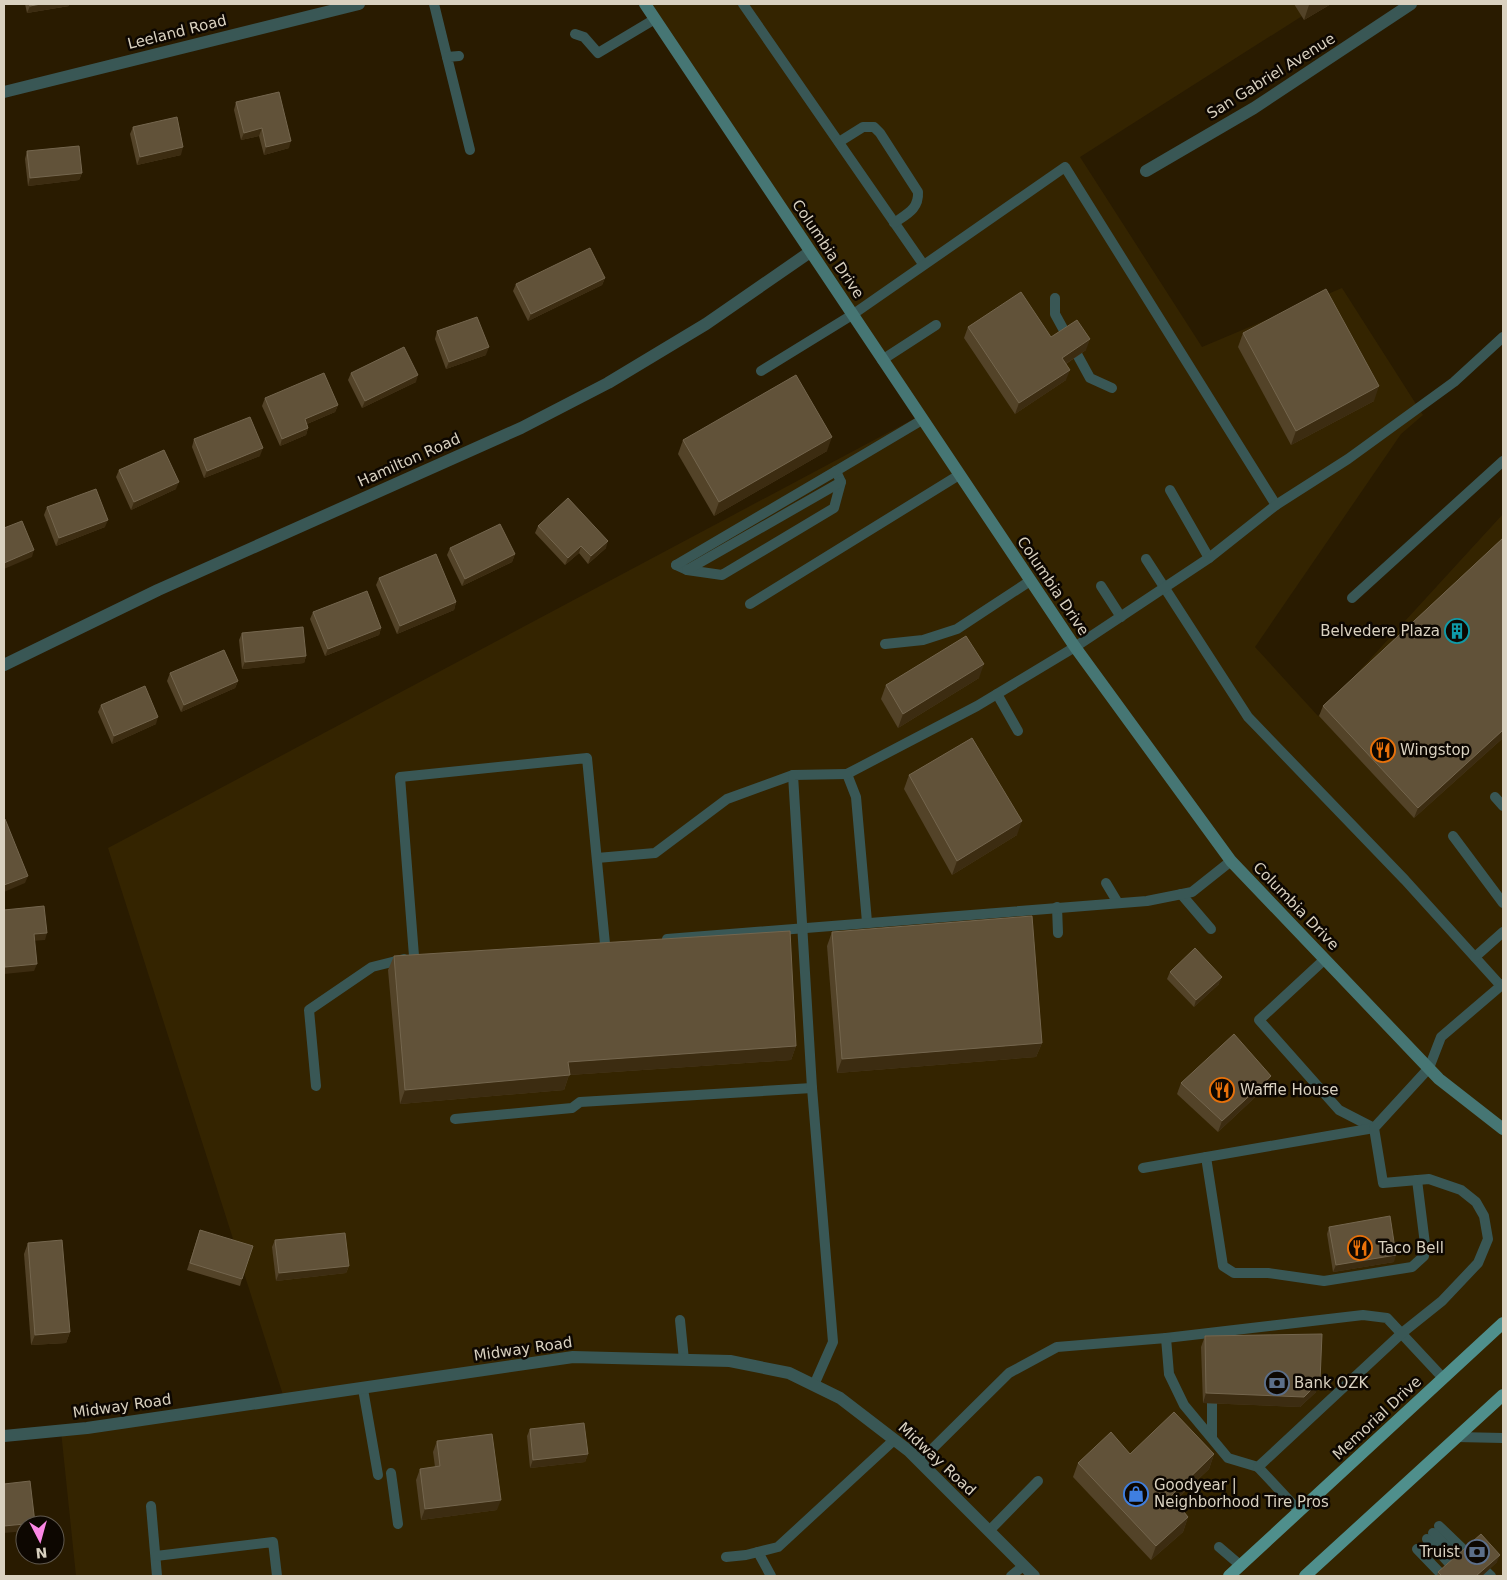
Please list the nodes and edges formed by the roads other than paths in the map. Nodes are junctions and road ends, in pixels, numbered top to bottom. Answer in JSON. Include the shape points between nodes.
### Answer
{"nodes":[{"id":1,"x":359,"y":4,"type":"edge"},
{"id":2,"x":434,"y":4,"type":"edge"},
{"id":3,"x":644,"y":4,"type":"edge"},
{"id":4,"x":743,"y":4,"type":"edge"},
{"id":5,"x":1411,"y":4,"type":"edge"},
{"id":6,"x":655,"y":19,"type":"junction"},
{"id":7,"x":575,"y":34,"type":"dead end"},
{"id":8,"x":459,"y":56,"type":"dead end"},
{"id":9,"x":447,"y":57,"type":"junction"},
{"id":10,"x":4,"y":92,"type":"edge"},
{"id":11,"x":839,"y":142,"type":"junction"},
{"id":12,"x":470,"y":150,"type":"dead end"},
{"id":13,"x":1146,"y":171,"type":"dead end"},
{"id":14,"x":894,"y":223,"type":"junction"},
{"id":15,"x":810,"y":252,"type":"junction"},
{"id":16,"x":923,"y":264,"type":"junction"},
{"id":17,"x":1055,"y":298,"type":"dead end"},
{"id":18,"x":852,"y":315,"type":"junction"},
{"id":19,"x":936,"y":325,"type":"dead end"},
{"id":20,"x":1503,"y":337,"type":"edge"},
{"id":21,"x":882,"y":360,"type":"junction"},
{"id":22,"x":761,"y":372,"type":"dead end"},
{"id":23,"x":1112,"y":388,"type":"dead end"},
{"id":24,"x":922,"y":420,"type":"junction"},
{"id":25,"x":1503,"y":461,"type":"edge"},
{"id":26,"x":836,"y":471,"type":"junction"},
{"id":27,"x":959,"y":475,"type":"junction"},
{"id":28,"x":841,"y":482,"type":"junction"},
{"id":29,"x":1170,"y":490,"type":"dead end"},
{"id":30,"x":1276,"y":505,"type":"junction"},
{"id":31,"x":1146,"y":558,"type":"dead end"},
{"id":32,"x":1209,"y":558,"type":"junction"},
{"id":33,"x":687,"y":570,"type":"junction"},
{"id":34,"x":1030,"y":581,"type":"junction"},
{"id":35,"x":1100,"y":586,"type":"dead end"},
{"id":36,"x":1164,"y":588,"type":"junction"},
{"id":37,"x":1352,"y":598,"type":"dead end"},
{"id":38,"x":750,"y":604,"type":"dead end"},
{"id":39,"x":1121,"y":617,"type":"junction"},
{"id":40,"x":885,"y":644,"type":"dead end"},
{"id":41,"x":1075,"y":648,"type":"junction"},
{"id":42,"x":4,"y":665,"type":"edge"},
{"id":43,"x":997,"y":694,"type":"junction"},
{"id":44,"x":1018,"y":731,"type":"dead end"},
{"id":45,"x":847,"y":774,"type":"junction"},
{"id":46,"x":794,"y":775,"type":"junction"},
{"id":47,"x":1495,"y":797,"type":"dead end"},
{"id":48,"x":1503,"y":806,"type":"edge"},
{"id":49,"x":1453,"y":836,"type":"dead end"},
{"id":50,"x":597,"y":858,"type":"junction"},
{"id":51,"x":1231,"y":861,"type":"junction"},
{"id":52,"x":1106,"y":882,"type":"dead end"},
{"id":53,"x":1181,"y":894,"type":"junction"},
{"id":54,"x":1118,"y":902,"type":"junction"},
{"id":55,"x":1503,"y":903,"type":"edge"},
{"id":56,"x":1056,"y":907,"type":"junction"},
{"id":57,"x":867,"y":922,"type":"junction"},
{"id":58,"x":802,"y":928,"type":"junction"},
{"id":59,"x":1211,"y":929,"type":"dead end"},
{"id":60,"x":1503,"y":932,"type":"edge"},
{"id":61,"x":1058,"y":934,"type":"dead end"},
{"id":62,"x":654,"y":940,"type":"edge"},
{"id":63,"x":605,"y":944,"type":"edge"},
{"id":64,"x":1475,"y":957,"type":"junction"},
{"id":65,"x":1325,"y":959,"type":"junction"},
{"id":66,"x":1502,"y":985,"type":"edge"},
{"id":67,"x":1428,"y":1068,"type":"junction"},
{"id":68,"x":316,"y":1086,"type":"dead end"},
{"id":69,"x":812,"y":1088,"type":"junction"},
{"id":70,"x":455,"y":1119,"type":"dead end"},
{"id":71,"x":1374,"y":1128,"type":"junction"},
{"id":72,"x":1503,"y":1129,"type":"edge"},
{"id":73,"x":1206,"y":1157,"type":"junction"},
{"id":74,"x":1143,"y":1168,"type":"dead end"},
{"id":75,"x":1417,"y":1180,"type":"junction"},
{"id":76,"x":680,"y":1320,"type":"dead end"},
{"id":77,"x":1503,"y":1324,"type":"edge"},
{"id":78,"x":1402,"y":1333,"type":"junction"},
{"id":79,"x":1166,"y":1338,"type":"junction"},
{"id":80,"x":684,"y":1360,"type":"junction"},
{"id":81,"x":1443,"y":1378,"type":"junction"},
{"id":82,"x":814,"y":1385,"type":"junction"},
{"id":83,"x":364,"y":1389,"type":"junction"},
{"id":84,"x":1503,"y":1395,"type":"edge"},
{"id":85,"x":1212,"y":1400,"type":"edge"},
{"id":86,"x":4,"y":1436,"type":"edge"},
{"id":87,"x":1457,"y":1437,"type":"junction"},
{"id":88,"x":1212,"y":1438,"type":"junction"},
{"id":89,"x":1503,"y":1438,"type":"edge"},
{"id":90,"x":894,"y":1440,"type":"junction"},
{"id":91,"x":920,"y":1461,"type":"junction"},
{"id":92,"x":1258,"y":1467,"type":"junction"},
{"id":93,"x":391,"y":1473,"type":"dead end"},
{"id":94,"x":378,"y":1475,"type":"dead end"},
{"id":95,"x":1038,"y":1481,"type":"dead end"},
{"id":96,"x":151,"y":1506,"type":"dead end"},
{"id":97,"x":1299,"y":1511,"type":"junction"},
{"id":98,"x":398,"y":1524,"type":"dead end"},
{"id":99,"x":990,"y":1531,"type":"junction"},
{"id":100,"x":1433,"y":1533,"type":"junction"},
{"id":101,"x":1219,"y":1547,"type":"dead end"},
{"id":102,"x":1417,"y":1549,"type":"dead end"},
{"id":103,"x":758,"y":1552,"type":"junction"},
{"id":104,"x":156,"y":1556,"type":"junction"},
{"id":105,"x":726,"y":1558,"type":"dead end"},
{"id":106,"x":1240,"y":1565,"type":"junction"},
{"id":107,"x":1023,"y":1566,"type":"junction"},
{"id":108,"x":157,"y":1576,"type":"edge"},
{"id":109,"x":277,"y":1576,"type":"edge"},
{"id":110,"x":771,"y":1576,"type":"edge"},
{"id":111,"x":1011,"y":1576,"type":"edge"},
{"id":112,"x":1034,"y":1576,"type":"edge"},
{"id":113,"x":1229,"y":1576,"type":"edge"},
{"id":114,"x":1305,"y":1576,"type":"edge"},
{"id":115,"x":1444,"y":1576,"type":"edge"},
{"id":116,"x":1461,"y":1576,"type":"edge"},
{"id":117,"x":1476,"y":1576,"type":"edge"},
{"id":118,"x":1491,"y":1576,"type":"edge"}],
"edges":[{"from":1,"to":10,"type":"street","name":"Leeland Road"},
{"from":2,"to":9,"type":"lane"},
{"from":3,"to":6,"type":"main road","name":"Columbia Drive"},
{"from":4,"to":11,"type":"lane"},
{"from":5,"to":13,"type":"street","name":"San Gabriel Avenue","via":[[1254,108]]},
{"from":6,"to":7,"type":"lane","via":[[598,53],[584,37]]},
{"from":6,"to":15,"type":"main road","name":"Columbia Drive"},
{"from":8,"to":9,"type":"lane"},
{"from":9,"to":12,"type":"lane"},
{"from":11,"to":14,"type":"lane"},
{"from":11,"to":14,"type":"lane","via":[[863,127],[874,127],[880,133],[918,192],[919,201],[914,209]]},
{"from":14,"to":16,"type":"lane"},
{"from":15,"to":18,"type":"main road","name":"Columbia Drive"},
{"from":15,"to":42,"type":"street","name":"Hamilton Road","via":[[706,324],[608,383],[521,428],[158,590]]},
{"from":16,"to":18,"type":"lane"},
{"from":16,"to":30,"type":"lane","via":[[1066,167]]},
{"from":17,"to":23,"type":"lane","via":[[1055,314],[1090,378]]},
{"from":18,"to":21,"type":"main road","name":"Columbia Drive"},
{"from":18,"to":22,"type":"lane"},
{"from":19,"to":21,"type":"lane"},
{"from":20,"to":30,"type":"lane","via":[[1454,382],[1348,459]]},
{"from":21,"to":24,"type":"main road","name":"Columbia Drive"},
{"from":24,"to":26,"type":"lane"},
{"from":24,"to":27,"type":"main road","name":"Columbia Drive"},
{"from":25,"to":37,"type":"lane"},
{"from":26,"to":28,"type":"lane"},
{"from":26,"to":33,"type":"lane","via":[[676,565]]},
{"from":27,"to":34,"type":"main road","name":"Columbia Drive"},
{"from":27,"to":38,"type":"lane"},
{"from":28,"to":33,"type":"lane"},
{"from":28,"to":33,"type":"lane","via":[[834,508],[722,575]]},
{"from":29,"to":32,"type":"lane"},
{"from":30,"to":32,"type":"lane"},
{"from":31,"to":36,"type":"lane"},
{"from":32,"to":36,"type":"lane"},
{"from":34,"to":40,"type":"lane","via":[[957,629],[923,640]]},
{"from":34,"to":41,"type":"main road","name":"Columbia Drive"},
{"from":35,"to":39,"type":"lane"},
{"from":36,"to":39,"type":"lane"},
{"from":36,"to":64,"type":"lane","via":[[1248,717]]},
{"from":39,"to":41,"type":"lane"},
{"from":41,"to":43,"type":"lane"},
{"from":41,"to":51,"type":"main road","name":"Columbia Drive"},
{"from":43,"to":44,"type":"lane"},
{"from":43,"to":45,"type":"lane"},
{"from":45,"to":46,"type":"lane"},
{"from":45,"to":57,"type":"lane","via":[[856,797]]},
{"from":46,"to":50,"type":"lane","via":[[727,800],[655,853]]},
{"from":46,"to":58,"type":"lane"},
{"from":47,"to":48,"type":"lane"},
{"from":49,"to":55,"type":"lane"},
{"from":50,"to":63,"type":"lane"},
{"from":50,"to":68,"type":"lane","via":[[587,758],[400,777],[419,956],[372,967],[310,1010]]},
{"from":51,"to":53,"type":"lane","via":[[1192,892]]},
{"from":51,"to":65,"type":"main road","name":"Columbia Drive"},
{"from":52,"to":54,"type":"lane"},
{"from":53,"to":54,"type":"lane","via":[[1147,901]]},
{"from":53,"to":59,"type":"lane"},
{"from":54,"to":56,"type":"lane"},
{"from":56,"to":57,"type":"lane"},
{"from":56,"to":61,"type":"lane"},
{"from":57,"to":58,"type":"lane"},
{"from":58,"to":62,"type":"lane"},
{"from":58,"to":69,"type":"lane"},
{"from":60,"to":64,"type":"lane"},
{"from":64,"to":66,"type":"lane"},
{"from":65,"to":67,"type":"main road","name":"Columbia Drive"},
{"from":65,"to":71,"type":"lane","via":[[1259,1020],[1339,1110]]},
{"from":66,"to":67,"type":"lane","via":[[1440,1037]]},
{"from":67,"to":71,"type":"lane"},
{"from":67,"to":72,"type":"main road","name":"Columbia Drive"},
{"from":69,"to":70,"type":"lane","via":[[580,1102],[572,1108]]},
{"from":69,"to":82,"type":"lane","via":[[833,1342]]},
{"from":71,"to":73,"type":"lane"},
{"from":71,"to":75,"type":"lane","via":[[1383,1183]]},
{"from":73,"to":74,"type":"lane"},
{"from":73,"to":75,"type":"lane","via":[[1223,1266],[1234,1273],[1268,1273],[1324,1281],[1412,1268],[1424,1256],[1425,1244]]},
{"from":75,"to":78,"type":"lane","via":[[1429,1179],[1461,1190],[1476,1202],[1484,1216],[1488,1240],[1478,1262],[1442,1301]]},
{"from":76,"to":80,"type":"lane"},
{"from":77,"to":81,"type":"main road","name":"Memorial Drive"},
{"from":78,"to":79,"type":"lane","via":[[1387,1318],[1363,1315],[1212,1338]]},
{"from":78,"to":81,"type":"lane"},
{"from":78,"to":92,"type":"lane"},
{"from":79,"to":88,"type":"lane","via":[[1169,1374],[1184,1405]]},
{"from":79,"to":91,"type":"lane","via":[[1057,1347],[1009,1373]]},
{"from":80,"to":82,"type":"street","name":"Midway Road","via":[[730,1361],[789,1373]]},
{"from":80,"to":83,"type":"street","name":"Midway Road","via":[[573,1357]]},
{"from":81,"to":97,"type":"main road","name":"Memorial Drive"},
{"from":82,"to":90,"type":"street","name":"Midway Road","via":[[840,1398]]},
{"from":83,"to":86,"type":"street","name":"Midway Road","via":[[87,1428]]},
{"from":83,"to":94,"type":"lane"},
{"from":84,"to":87,"type":"main road"},
{"from":85,"to":88,"type":"lane"},
{"from":87,"to":89,"type":"lane"},
{"from":87,"to":114,"type":"main road"},
{"from":88,"to":92,"type":"lane","via":[[1228,1458]]},
{"from":90,"to":91,"type":"street","name":"Midway Road"},
{"from":90,"to":103,"type":"lane","via":[[778,1547]]},
{"from":91,"to":99,"type":"street","name":"Midway Road"},
{"from":92,"to":97,"type":"lane"},
{"from":93,"to":98,"type":"lane"},
{"from":95,"to":99,"type":"lane"},
{"from":96,"to":104,"type":"lane"},
{"from":97,"to":106,"type":"main road","name":"Memorial Drive"},
{"from":99,"to":107,"type":"street","name":"Midway Road"},
{"from":100,"to":116,"type":"lane"},
{"from":100,"to":117,"type":"lane"},
{"from":100,"to":118,"type":"lane"},
{"from":101,"to":106,"type":"lane"},
{"from":102,"to":115,"type":"lane"},
{"from":103,"to":105,"type":"lane"},
{"from":103,"to":110,"type":"lane"},
{"from":104,"to":108,"type":"lane"},
{"from":104,"to":109,"type":"lane","via":[[273,1542]]},
{"from":106,"to":113,"type":"main road","name":"Memorial Drive"},
{"from":107,"to":111,"type":"lane"},
{"from":107,"to":112,"type":"street","name":"Midway Road"}]}
